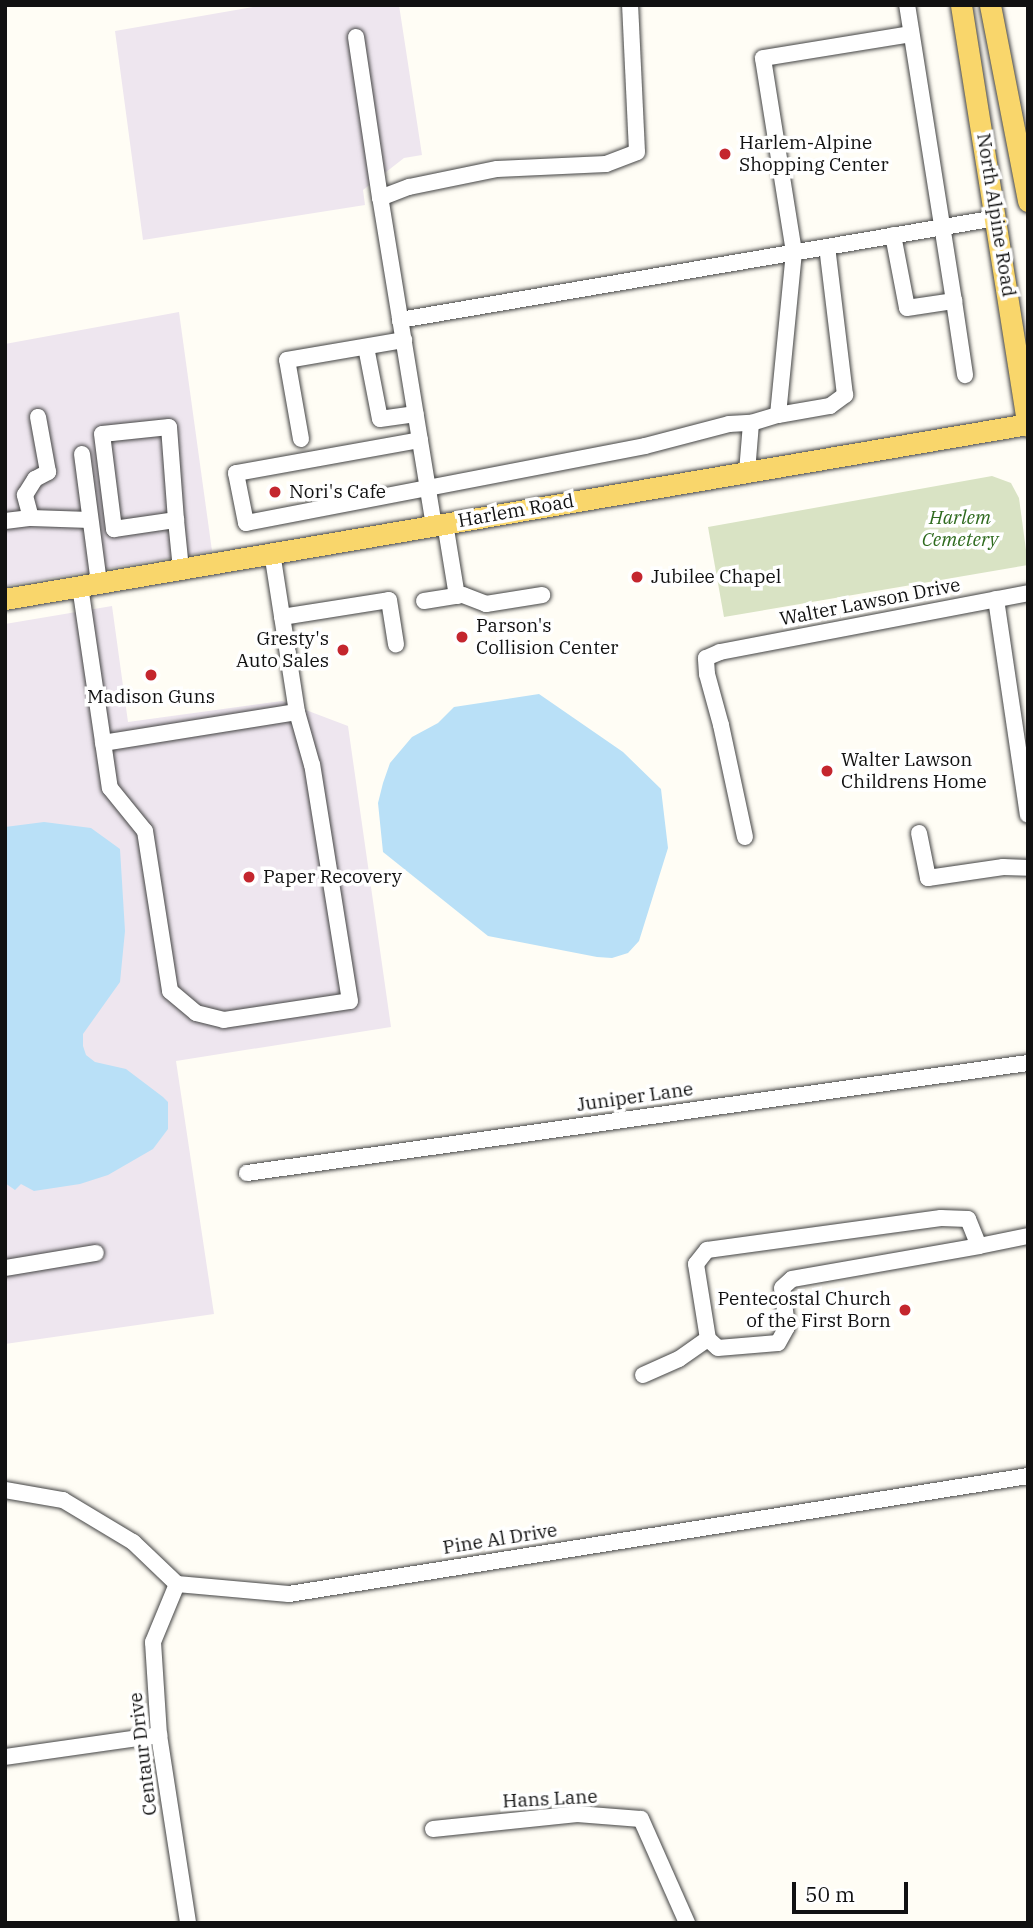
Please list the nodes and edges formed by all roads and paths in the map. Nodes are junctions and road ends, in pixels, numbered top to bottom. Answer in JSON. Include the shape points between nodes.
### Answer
{"nodes":[{"id":1,"x":629,"y":5,"type":"edge"},
{"id":2,"x":907,"y":5,"type":"edge"},
{"id":3,"x":961,"y":5,"type":"edge"},
{"id":4,"x":990,"y":5,"type":"edge"},
{"id":5,"x":911,"y":34,"type":"junction"},
{"id":6,"x":356,"y":37,"type":"dead end"},
{"id":7,"x":1022,"y":138,"type":"edge"},
{"id":8,"x":380,"y":198,"type":"junction"},
{"id":9,"x":1028,"y":201,"type":"edge"},
{"id":10,"x":996,"y":218,"type":"junction"},
{"id":11,"x":940,"y":228,"type":"junction"},
{"id":12,"x":893,"y":235,"type":"junction"},
{"id":13,"x":827,"y":247,"type":"junction"},
{"id":14,"x":794,"y":253,"type":"junction"},
{"id":15,"x":954,"y":301,"type":"junction"},
{"id":16,"x":400,"y":320,"type":"junction"},
{"id":17,"x":404,"y":340,"type":"junction"},
{"id":18,"x":366,"y":346,"type":"junction"},
{"id":19,"x":965,"y":375,"type":"dead end"},
{"id":20,"x":416,"y":414,"type":"junction"},
{"id":21,"x":778,"y":415,"type":"junction"},
{"id":22,"x":38,"y":417,"type":"dead end"},
{"id":23,"x":751,"y":423,"type":"junction"},
{"id":24,"x":1028,"y":424,"type":"edge"},
{"id":25,"x":301,"y":439,"type":"dead end"},
{"id":26,"x":420,"y":440,"type":"junction"},
{"id":27,"x":82,"y":454,"type":"dead end"},
{"id":28,"x":747,"y":472,"type":"junction"},
{"id":29,"x":427,"y":486,"type":"junction"},
{"id":30,"x":31,"y":517,"type":"junction"},
{"id":31,"x":90,"y":520,"type":"junction"},
{"id":32,"x":176,"y":520,"type":"junction"},
{"id":33,"x":5,"y":521,"type":"edge"},
{"id":34,"x":439,"y":524,"type":"junction"},
{"id":35,"x":272,"y":553,"type":"junction"},
{"id":36,"x":181,"y":569,"type":"junction"},
{"id":37,"x":90,"y":584,"type":"junction"},
{"id":38,"x":1028,"y":593,"type":"edge"},
{"id":39,"x":542,"y":595,"type":"dead end"},
{"id":40,"x":457,"y":596,"type":"junction"},
{"id":41,"x":5,"y":599,"type":"edge"},
{"id":42,"x":996,"y":599,"type":"junction"},
{"id":43,"x":424,"y":601,"type":"dead end"},
{"id":44,"x":282,"y":617,"type":"junction"},
{"id":45,"x":396,"y":644,"type":"dead end"},
{"id":46,"x":297,"y":712,"type":"junction"},
{"id":47,"x":103,"y":743,"type":"junction"},
{"id":48,"x":1028,"y":815,"type":"edge"},
{"id":49,"x":919,"y":833,"type":"dead end"},
{"id":50,"x":745,"y":838,"type":"dead end"},
{"id":51,"x":1028,"y":868,"type":"edge"},
{"id":52,"x":1028,"y":1063,"type":"edge"},
{"id":53,"x":247,"y":1172,"type":"dead end"},
{"id":54,"x":1028,"y":1236,"type":"edge"},
{"id":55,"x":979,"y":1247,"type":"junction"},
{"id":56,"x":96,"y":1254,"type":"dead end"},
{"id":57,"x":5,"y":1268,"type":"edge"},
{"id":58,"x":708,"y":1339,"type":"junction"},
{"id":59,"x":643,"y":1375,"type":"dead end"},
{"id":60,"x":1028,"y":1476,"type":"edge"},
{"id":61,"x":5,"y":1490,"type":"edge"},
{"id":62,"x":177,"y":1584,"type":"junction"},
{"id":63,"x":159,"y":1735,"type":"junction"},
{"id":64,"x":5,"y":1757,"type":"edge"},
{"id":65,"x":433,"y":1829,"type":"dead end"},
{"id":66,"x":188,"y":1923,"type":"edge"},
{"id":67,"x":687,"y":1923,"type":"edge"}],
"edges":[{"from":1,"to":8,"type":"street","via":[[637,152],[606,164],[497,169]]},
{"from":2,"to":5,"type":"street"},
{"from":3,"to":10,"type":"main road","name":"North Alpine Road"},
{"from":4,"to":7,"type":"main road","name":"North Alpine Road"},
{"from":5,"to":11,"type":"street"},
{"from":5,"to":14,"type":"street","via":[[763,58]]},
{"from":6,"to":8,"type":"street"},
{"from":7,"to":9,"type":"main road","name":"North Alpine Road"},
{"from":8,"to":16,"type":"street"},
{"from":10,"to":11,"type":"street"},
{"from":10,"to":24,"type":"main road","name":"North Alpine Road"},
{"from":11,"to":12,"type":"street"},
{"from":11,"to":15,"type":"street"},
{"from":12,"to":13,"type":"street"},
{"from":12,"to":15,"type":"street","via":[[906,308]]},
{"from":13,"to":14,"type":"street"},
{"from":13,"to":21,"type":"street","via":[[845,395],[830,407]]},
{"from":14,"to":16,"type":"street"},
{"from":14,"to":21,"type":"street"},
{"from":15,"to":19,"type":"street"},
{"from":16,"to":17,"type":"street"},
{"from":17,"to":18,"type":"street"},
{"from":17,"to":20,"type":"street"},
{"from":18,"to":20,"type":"street","via":[[380,419]]},
{"from":18,"to":25,"type":"street","via":[[287,360]]},
{"from":20,"to":26,"type":"street"},
{"from":21,"to":23,"type":"street"},
{"from":22,"to":30,"type":"street","via":[[48,471],[35,479],[25,495]]},
{"from":23,"to":28,"type":"street"},
{"from":23,"to":29,"type":"street"},
{"from":24,"to":28,"type":"main road","name":"Harlem Road"},
{"from":26,"to":29,"type":"street"},
{"from":26,"to":29,"type":"street","via":[[236,473],[246,523]]},
{"from":27,"to":31,"type":"street"},
{"from":28,"to":34,"type":"main road","name":"Harlem Road"},
{"from":29,"to":34,"type":"street"},
{"from":30,"to":31,"type":"street"},
{"from":30,"to":33,"type":"street"},
{"from":31,"to":37,"type":"street"},
{"from":32,"to":32,"type":"street","via":[[114,529],[102,434],[169,427]]},
{"from":32,"to":36,"type":"street"},
{"from":34,"to":35,"type":"main road","name":"Harlem Road"},
{"from":34,"to":40,"type":"street"},
{"from":35,"to":36,"type":"main road","name":"Harlem Road"},
{"from":35,"to":44,"type":"street"},
{"from":36,"to":37,"type":"main road","name":"Harlem Road"},
{"from":37,"to":41,"type":"main road","name":"Harlem Road"},
{"from":37,"to":47,"type":"street"},
{"from":38,"to":42,"type":"street","name":"Walter Lawson Drive"},
{"from":39,"to":40,"type":"street","via":[[486,604]]},
{"from":40,"to":43,"type":"street"},
{"from":42,"to":48,"type":"street"},
{"from":42,"to":50,"type":"street","name":"Walter Lawson Drive","via":[[706,658]]},
{"from":44,"to":45,"type":"street","via":[[389,600]]},
{"from":44,"to":46,"type":"street"},
{"from":46,"to":47,"type":"street"},
{"from":46,"to":47,"type":"street","via":[[312,765],[350,1000],[337,1003],[223,1020],[196,1013],[170,991],[145,831],[110,788]]},
{"from":49,"to":51,"type":"street","via":[[928,878]]},
{"from":52,"to":53,"type":"street","name":"Juniper Lane"},
{"from":54,"to":55,"type":"street"},
{"from":55,"to":58,"type":"street","via":[[792,1279],[782,1288],[787,1327],[778,1343],[718,1348]]},
{"from":55,"to":58,"type":"street","via":[[968,1219],[941,1218],[708,1250],[696,1264]]},
{"from":56,"to":57,"type":"street"},
{"from":58,"to":59,"type":"street"},
{"from":60,"to":62,"type":"street","name":"Pine Al Drive","via":[[289,1594]]},
{"from":61,"to":62,"type":"street","via":[[63,1500],[133,1542]]},
{"from":62,"to":63,"type":"street","name":"Centaur Drive","via":[[153,1642]]},
{"from":63,"to":64,"type":"street"},
{"from":63,"to":66,"type":"street","name":"Centaur Drive"},
{"from":65,"to":67,"type":"street","name":"Hans Lane","via":[[577,1814],[641,1819]]}]}
